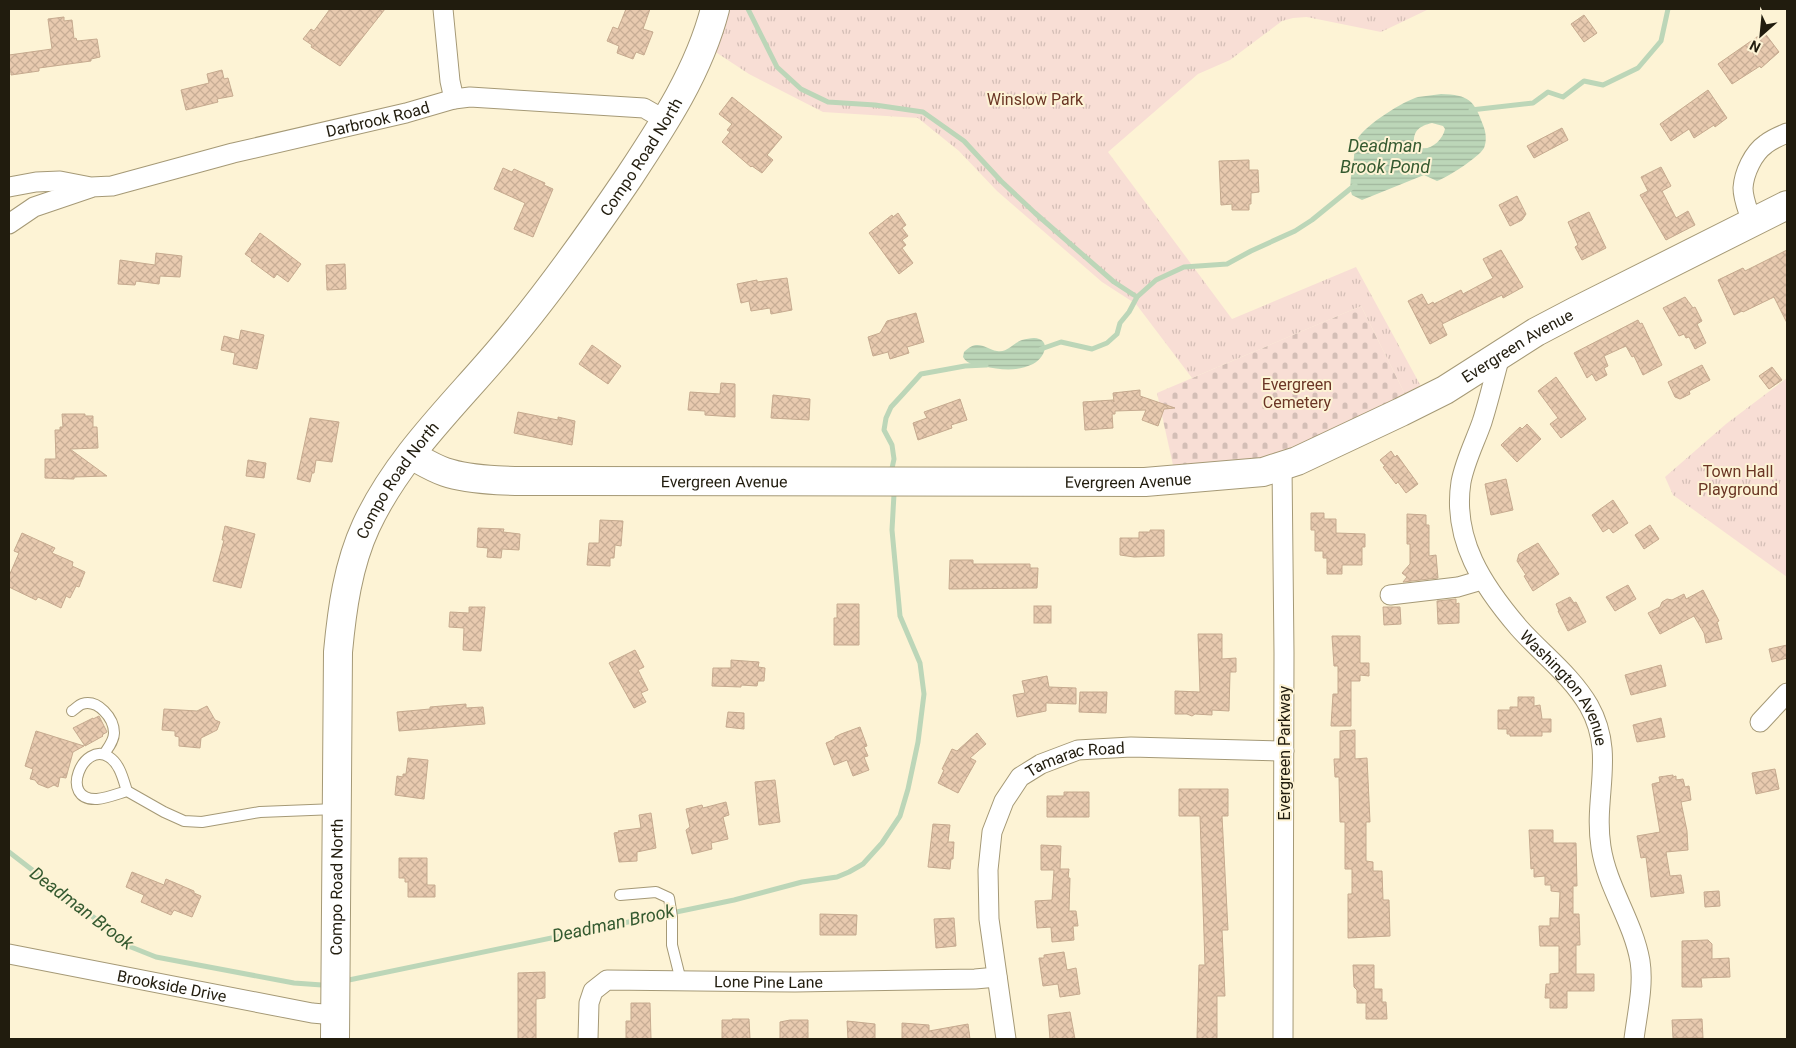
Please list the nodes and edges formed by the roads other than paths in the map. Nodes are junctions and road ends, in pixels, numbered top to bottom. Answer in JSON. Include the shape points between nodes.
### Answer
{"nodes":[{"id":1,"x":443,"y":9,"type":"edge"},
{"id":2,"x":715,"y":9,"type":"edge"},
{"id":3,"x":454,"y":99,"type":"junction"},
{"id":4,"x":665,"y":120,"type":"junction"},
{"id":5,"x":1787,"y":133,"type":"edge"},
{"id":6,"x":91,"y":187,"type":"junction"},
{"id":7,"x":9,"y":188,"type":"edge"},
{"id":8,"x":1787,"y":205,"type":"edge"},
{"id":9,"x":1752,"y":223,"type":"junction"},
{"id":10,"x":9,"y":224,"type":"edge"},
{"id":11,"x":1500,"y":356,"type":"junction"},
{"id":12,"x":411,"y":454,"type":"junction"},
{"id":13,"x":1282,"y":466,"type":"junction"},
{"id":14,"x":1482,"y":580,"type":"junction"},
{"id":15,"x":1390,"y":595,"type":"dead end"},
{"id":16,"x":1787,"y":693,"type":"edge"},
{"id":17,"x":72,"y":711,"type":"dead end"},
{"id":18,"x":1760,"y":722,"type":"dead end"},
{"id":19,"x":1284,"y":751,"type":"junction"},
{"id":20,"x":104,"y":754,"type":"junction"},
{"id":21,"x":127,"y":790,"type":"junction"},
{"id":22,"x":337,"y":809,"type":"junction"},
{"id":23,"x":620,"y":894,"type":"dead end"},
{"id":24,"x":9,"y":954,"type":"edge"},
{"id":25,"x":997,"y":977,"type":"junction"},
{"id":26,"x":681,"y":981,"type":"junction"},
{"id":27,"x":335,"y":1006,"type":"edge"},
{"id":28,"x":588,"y":1039,"type":"edge"},
{"id":29,"x":1006,"y":1039,"type":"edge"},
{"id":30,"x":1282,"y":1039,"type":"edge"},
{"id":31,"x":1634,"y":1039,"type":"edge"}],
"edges":[{"from":1,"to":3,"type":"street"},
{"from":2,"to":4,"type":"main road","name":"Compo Road North","via":[[698,61]]},
{"from":3,"to":4,"type":"street","name":"Darbrook Road","via":[[470,97],[644,108]]},
{"from":3,"to":6,"type":"street","name":"Darbrook Road","via":[[112,186]]},
{"from":4,"to":12,"type":"main road","name":"Compo Road North","via":[[548,293]]},
{"from":5,"to":9,"type":"street","via":[[1765,144],[1746,174],[1743,189]]},
{"from":6,"to":7,"type":"street","name":"Darbrook Road","via":[[60,181]]},
{"from":6,"to":10,"type":"street","name":"Darbrook Road","via":[[34,207]]},
{"from":8,"to":9,"type":"main road","name":"Evergreen Avenue"},
{"from":9,"to":11,"type":"main road","name":"Evergreen Avenue","via":[[1536,332]]},
{"from":11,"to":13,"type":"main road","name":"Evergreen Avenue","via":[[1427,399]]},
{"from":11,"to":14,"type":"street","name":"Washington Avenue","via":[[1460,492],[1462,532]]},
{"from":12,"to":13,"type":"main road","name":"Evergreen Avenue","via":[[429,466],[456,475],[569,482],[1145,482],[1263,472]]},
{"from":12,"to":22,"type":"main road","name":"Compo Road North","via":[[381,498],[366,528],[346,593],[338,652]]},
{"from":13,"to":19,"type":"street","name":"Evergreen Parkway"},
{"from":14,"to":15,"type":"street","via":[[1458,587]]},
{"from":14,"to":31,"type":"street","name":"Washington Avenue","via":[[1525,634],[1580,693],[1600,732],[1604,758],[1599,814],[1601,846],[1630,928],[1642,980]]},
{"from":16,"to":18,"type":"street"},
{"from":17,"to":20,"type":"lane","via":[[82,704],[104,710],[114,732]]},
{"from":19,"to":25,"type":"street","name":"Tamarac Road","via":[[1095,748],[1078,750],[1041,764],[1020,777],[1004,801],[992,832],[988,870],[989,919]]},
{"from":19,"to":30,"type":"street","name":"Evergreen Parkway"},
{"from":20,"to":21,"type":"lane","via":[[117,764]]},
{"from":20,"to":21,"type":"lane","via":[[91,756],[84,762],[76,782],[77,789],[88,798],[97,799]]},
{"from":21,"to":22,"type":"lane","via":[[164,812],[184,820],[202,822],[260,812]]},
{"from":22,"to":27,"type":"main road","name":"Compo Road North"},
{"from":23,"to":26,"type":"lane","via":[[656,892],[669,898],[672,945]]},
{"from":24,"to":27,"type":"street","name":"Brookside Drive","via":[[312,1012]]},
{"from":25,"to":26,"type":"street","name":"Lone Pine Lane","via":[[975,980]]},
{"from":25,"to":29,"type":"street","name":"Tamarac Road"},
{"from":26,"to":28,"type":"street","name":"Lone Pine Lane","via":[[607,980],[593,991],[589,1003]]}]}
